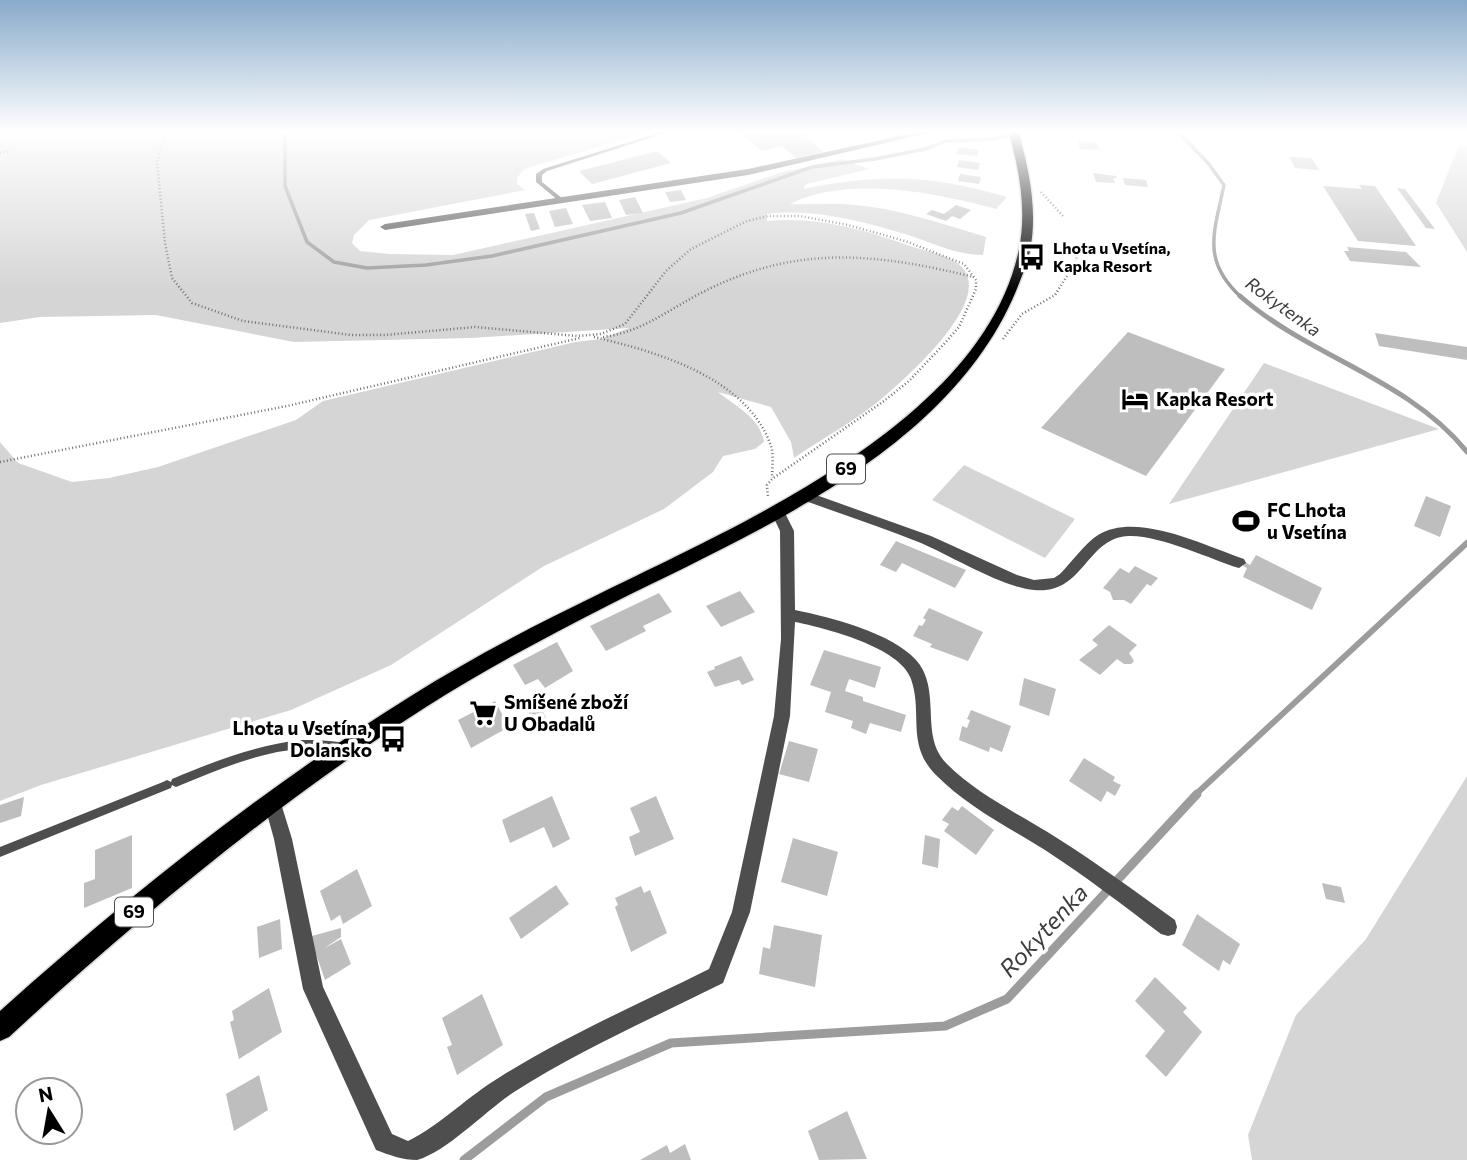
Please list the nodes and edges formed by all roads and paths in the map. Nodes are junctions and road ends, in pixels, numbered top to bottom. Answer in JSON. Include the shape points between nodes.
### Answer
{"nodes":[{"id":1,"x":159,"y":184,"type":"edge"},
{"id":2,"x":540,"y":184,"type":"edge"},
{"id":3,"x":667,"y":184,"type":"edge"},
{"id":4,"x":1025,"y":184,"type":"edge"},
{"id":5,"x":561,"y":200,"type":"junction"},
{"id":6,"x":385,"y":227,"type":"dead end"},
{"id":7,"x":974,"y":277,"type":"junction"},
{"id":8,"x":589,"y":336,"type":"junction"},
{"id":9,"x":598,"y":338,"type":"junction"},
{"id":10,"x":0,"y":462,"type":"edge"},
{"id":11,"x":772,"y":479,"type":"junction"},
{"id":12,"x":806,"y":496,"type":"junction"},
{"id":13,"x":778,"y":512,"type":"junction"},
{"id":14,"x":1239,"y":563,"type":"dead end"},
{"id":15,"x":787,"y":614,"type":"junction"},
{"id":16,"x":348,"y":749,"type":"junction"},
{"id":17,"x":273,"y":803,"type":"junction"},
{"id":18,"x":0,"y":852,"type":"edge"},
{"id":19,"x":1168,"y":927,"type":"dead end"},
{"id":20,"x":0,"y":1028,"type":"edge"}],
"edges":[{"from":1,"to":8,"type":"path","via":[[172,278],[192,303],[243,321],[330,333],[385,335],[475,327]]},
{"from":2,"to":5,"type":"lane"},
{"from":3,"to":5,"type":"street"},
{"from":4,"to":12,"type":"main road","number":"69","via":[[1026,241],[1015,284],[994,326],[929,404],[876,449]]},
{"from":5,"to":6,"type":"street"},
{"from":7,"to":8,"type":"path","via":[[964,264],[896,238],[818,218],[768,216],[747,221],[691,249],[625,324]]},
{"from":7,"to":9,"type":"path","via":[[874,256],[799,258],[719,284],[639,329]]},
{"from":7,"to":11,"type":"path","via":[[976,289],[959,327],[926,365],[858,422]]},
{"from":8,"to":9,"type":"path"},
{"from":8,"to":10,"type":"path","via":[[287,406]]},
{"from":9,"to":11,"type":"path","via":[[655,353],[741,401],[771,438],[775,453]]},
{"from":11,"to":13,"type":"path","via":[[766,492]]},
{"from":12,"to":13,"type":"main road","number":"69"},
{"from":12,"to":14,"type":"street","via":[[1034,585],[1065,578],[1102,539],[1122,531],[1166,537]]},
{"from":13,"to":15,"type":"street","via":[[787,531]]},
{"from":13,"to":16,"type":"main road","number":"69","via":[[491,657]]},
{"from":15,"to":17,"type":"street","via":[[782,716],[741,912],[716,976],[570,1048],[504,1087],[429,1144],[410,1152],[384,1142],[313,989]]},
{"from":15,"to":19,"type":"street","via":[[893,650],[911,663],[921,688],[922,730],[932,760],[970,793]]},
{"from":16,"to":17,"type":"main road","number":"69"},
{"from":16,"to":18,"type":"lane","via":[[313,744],[267,748]]},
{"from":17,"to":20,"type":"main road","number":"69","via":[[89,950]]}]}
